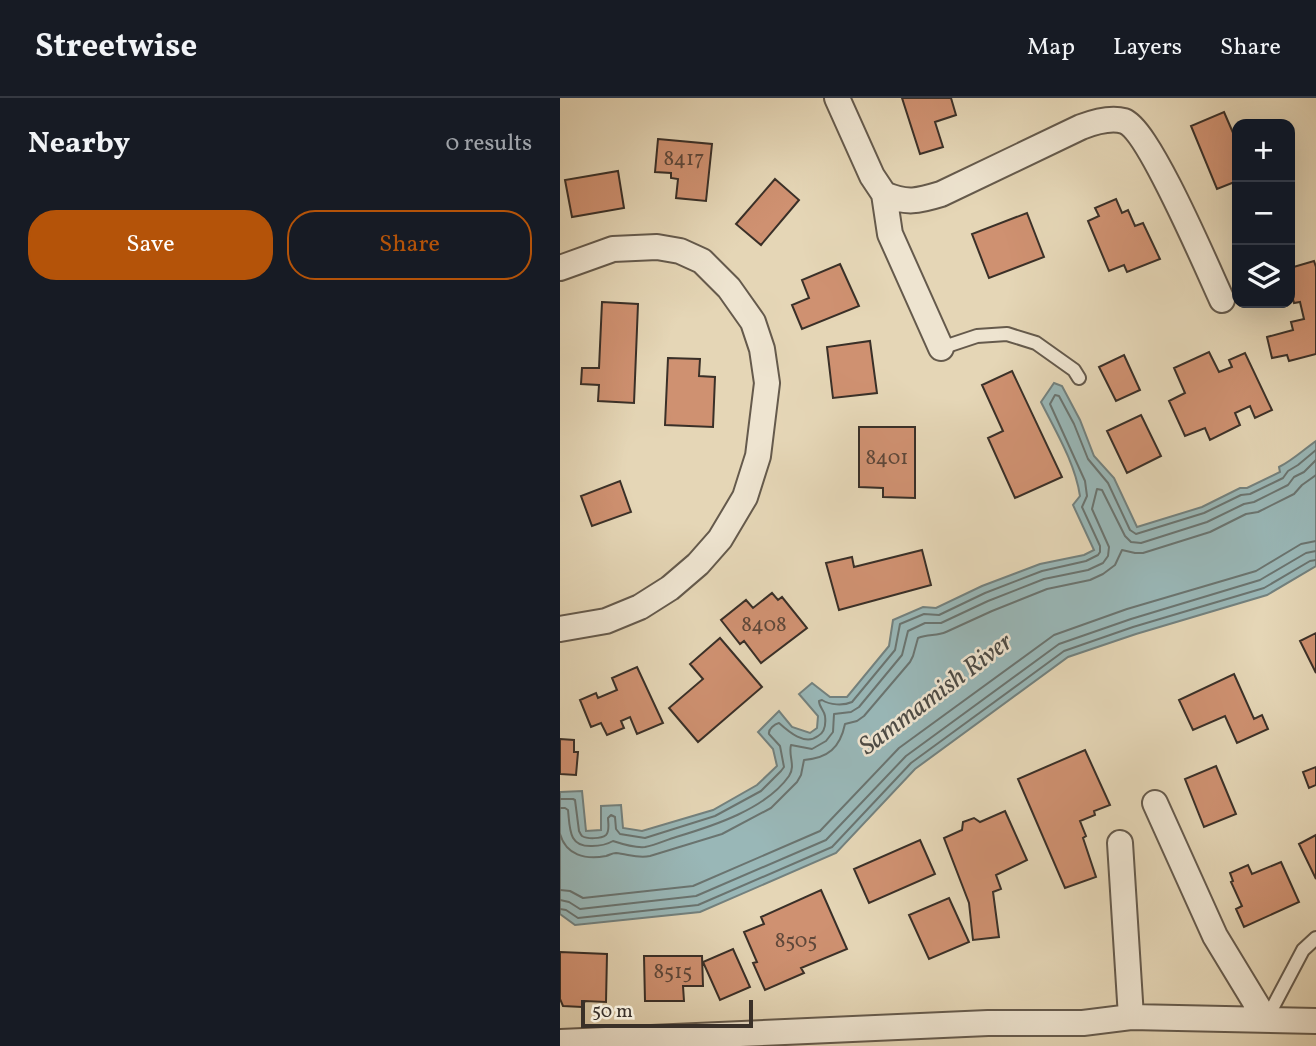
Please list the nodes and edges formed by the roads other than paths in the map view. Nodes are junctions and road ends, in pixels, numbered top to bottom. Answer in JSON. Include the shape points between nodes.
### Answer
{"nodes":[{"id":1,"x":837,"y":98,"type":"edge"},
{"id":2,"x":884,"y":194,"type":"junction"},
{"id":3,"x":560,"y":268,"type":"edge"},
{"id":4,"x":1222,"y":300,"type":"dead end"},
{"id":5,"x":941,"y":348,"type":"joint"},
{"id":6,"x":1079,"y":378,"type":"dead end"},
{"id":7,"x":560,"y":629,"type":"edge"},
{"id":8,"x":1155,"y":803,"type":"dead end"},
{"id":9,"x":1120,"y":844,"type":"dead end"},
{"id":10,"x":1316,"y":938,"type":"edge"},
{"id":11,"x":1131,"y":1017,"type":"junction"},
{"id":12,"x":1266,"y":1020,"type":"junction"},
{"id":13,"x":1316,"y":1021,"type":"edge"},
{"id":14,"x":560,"y":1042,"type":"edge"}],
"edges":[{"from":1,"to":2,"type":"street"},
{"from":2,"to":4,"type":"street","via":[[909,202],[925,199],[1081,127],[1122,121],[1139,134],[1160,169]]},
{"from":2,"to":5,"type":"street","via":[[890,234]]},
{"from":3,"to":7,"type":"street","via":[[613,250],[657,247],[702,261],[753,321],[767,383],[758,456],[745,497],[720,539],[670,588],[640,607],[606,621]]},
{"from":5,"to":6,"type":"lane","via":[[977,336],[1007,334],[1037,343]]},
{"from":8,"to":12,"type":"street","via":[[1223,952]]},
{"from":9,"to":11,"type":"street"},
{"from":10,"to":12,"type":"lane","via":[[1303,950]]},
{"from":11,"to":12,"type":"street"},
{"from":11,"to":14,"type":"street","via":[[1083,1023]]},
{"from":12,"to":13,"type":"street"}]}
